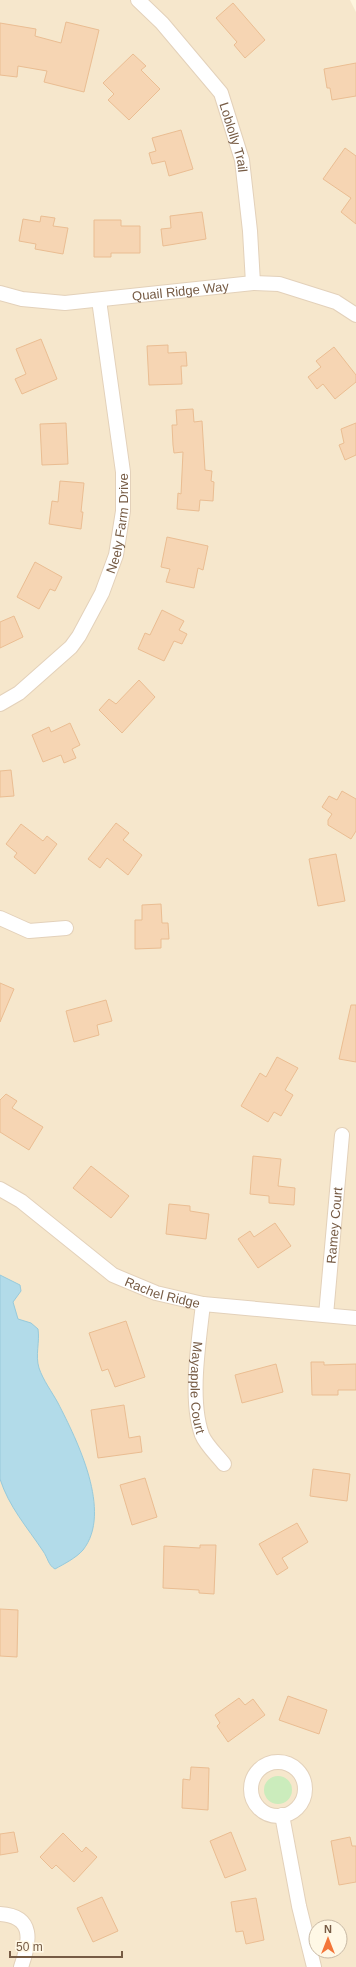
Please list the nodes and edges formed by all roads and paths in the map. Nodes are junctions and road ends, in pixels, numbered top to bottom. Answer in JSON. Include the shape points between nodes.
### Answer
{"nodes":[{"id":1,"x":138,"y":0,"type":"edge"},
{"id":2,"x":253,"y":283,"type":"junction"},
{"id":3,"x":0,"y":293,"type":"edge"},
{"id":4,"x":100,"y":300,"type":"junction"},
{"id":5,"x":356,"y":315,"type":"edge"},
{"id":6,"x":0,"y":704,"type":"edge"},
{"id":7,"x":0,"y":918,"type":"edge"},
{"id":8,"x":66,"y":928,"type":"dead end"},
{"id":9,"x":342,"y":1135,"type":"dead end"},
{"id":10,"x":0,"y":1189,"type":"edge"},
{"id":11,"x":203,"y":1304,"type":"junction"},
{"id":12,"x":326,"y":1315,"type":"junction"},
{"id":13,"x":356,"y":1318,"type":"edge"},
{"id":14,"x":224,"y":1464,"type":"dead end"},
{"id":15,"x":282,"y":1815,"type":"dead end"},
{"id":16,"x":0,"y":1914,"type":"edge"},
{"id":17,"x":21,"y":1967,"type":"edge"},
{"id":18,"x":314,"y":1967,"type":"edge"}],
"edges":[{"from":1,"to":2,"type":"street","name":"Loblolly Trail","via":[[162,23],[222,94],[242,160]]},
{"from":2,"to":4,"type":"street","name":"Quail Ridge Way"},
{"from":2,"to":5,"type":"street","name":"Quail Ridge Way","via":[[279,284],[336,302]]},
{"from":3,"to":4,"type":"street","name":"Quail Ridge Way","via":[[22,299],[65,303]]},
{"from":4,"to":6,"type":"street","name":"Neely Farm Drive","via":[[122,472],[123,511],[116,555],[102,593],[71,647],[19,693]]},
{"from":7,"to":8,"type":"street","via":[[29,931]]},
{"from":9,"to":12,"type":"street","name":"Ramey Court"},
{"from":10,"to":11,"type":"street","name":"Rachel Ridge","via":[[21,1201],[113,1275],[156,1293]]},
{"from":11,"to":12,"type":"street","name":"Rachel Ridge"},
{"from":11,"to":14,"type":"street","name":"Mayapple Court","via":[[197,1359],[198,1416],[202,1436]]},
{"from":12,"to":13,"type":"street","name":"Rachel Ridge"},
{"from":15,"to":18,"type":"street","via":[[299,1906]]},
{"from":16,"to":17,"type":"street","via":[[17,1918],[26,1928],[28,1939]]}]}
